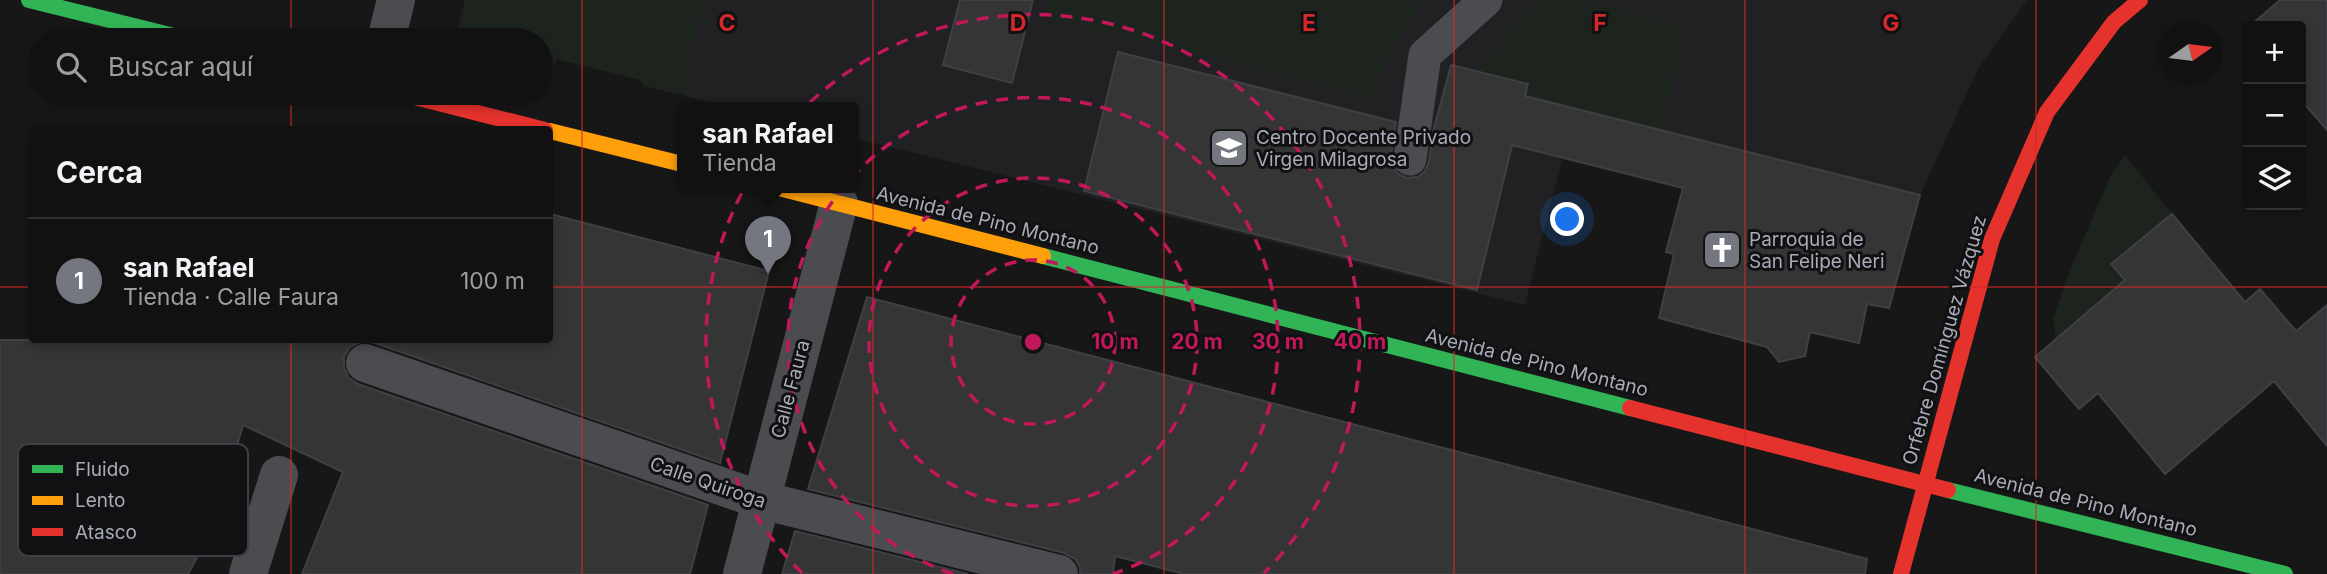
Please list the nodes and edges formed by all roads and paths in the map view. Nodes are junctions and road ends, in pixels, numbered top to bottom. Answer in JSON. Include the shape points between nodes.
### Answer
{"nodes":[{"id":1,"x":29,"y":0,"type":"edge"},
{"id":2,"x":396,"y":0,"type":"edge"},
{"id":3,"x":1486,"y":0,"type":"edge"},
{"id":4,"x":2140,"y":0,"type":"edge"},
{"id":5,"x":142,"y":28,"type":"edge"},
{"id":6,"x":390,"y":28,"type":"edge"},
{"id":7,"x":447,"y":105,"type":"edge"},
{"id":8,"x":531,"y":126,"type":"edge"},
{"id":9,"x":553,"y":132,"type":"edge"},
{"id":10,"x":1410,"y":159,"type":"dead end"},
{"id":11,"x":677,"y":163,"type":"edge"},
{"id":12,"x":799,"y":193,"type":"edge"},
{"id":13,"x":839,"y":203,"type":"junction"},
{"id":14,"x":365,"y":363,"type":"dead end"},
{"id":15,"x":279,"y":475,"type":"dead end"},
{"id":16,"x":1924,"y":484,"type":"junction"},
{"id":17,"x":761,"y":500,"type":"junction"},
{"id":18,"x":248,"y":574,"type":"edge"},
{"id":19,"x":742,"y":574,"type":"edge"},
{"id":20,"x":1059,"y":574,"type":"edge"},
{"id":21,"x":1901,"y":574,"type":"edge"},
{"id":22,"x":2284,"y":574,"type":"edge"}],
"edges":[{"from":1,"to":5,"type":"street"},
{"from":2,"to":6,"type":"street"},
{"from":3,"to":10,"type":"lane","via":[[1425,55]]},
{"from":4,"to":16,"type":"street","name":"Orfebre Domínguez Vázquez","via":[[2114,22],[2047,112],[1992,239]]},
{"from":7,"to":8,"type":"street"},
{"from":9,"to":11,"type":"street"},
{"from":12,"to":13,"type":"street","name":"Avenida de Pino Montano"},
{"from":13,"to":16,"type":"street","name":"Avenida de Pino Montano"},
{"from":13,"to":17,"type":"street","name":"Calle Faura"},
{"from":14,"to":17,"type":"street","name":"Calle Quiroga"},
{"from":15,"to":18,"type":"street"},
{"from":16,"to":21,"type":"street","name":"Orfebre Domínguez Vázquez"},
{"from":16,"to":22,"type":"street","name":"Avenida de Pino Montano"},
{"from":17,"to":19,"type":"street","name":"Calle Faura"},
{"from":17,"to":20,"type":"street","name":"Calle Quiroga"}]}
